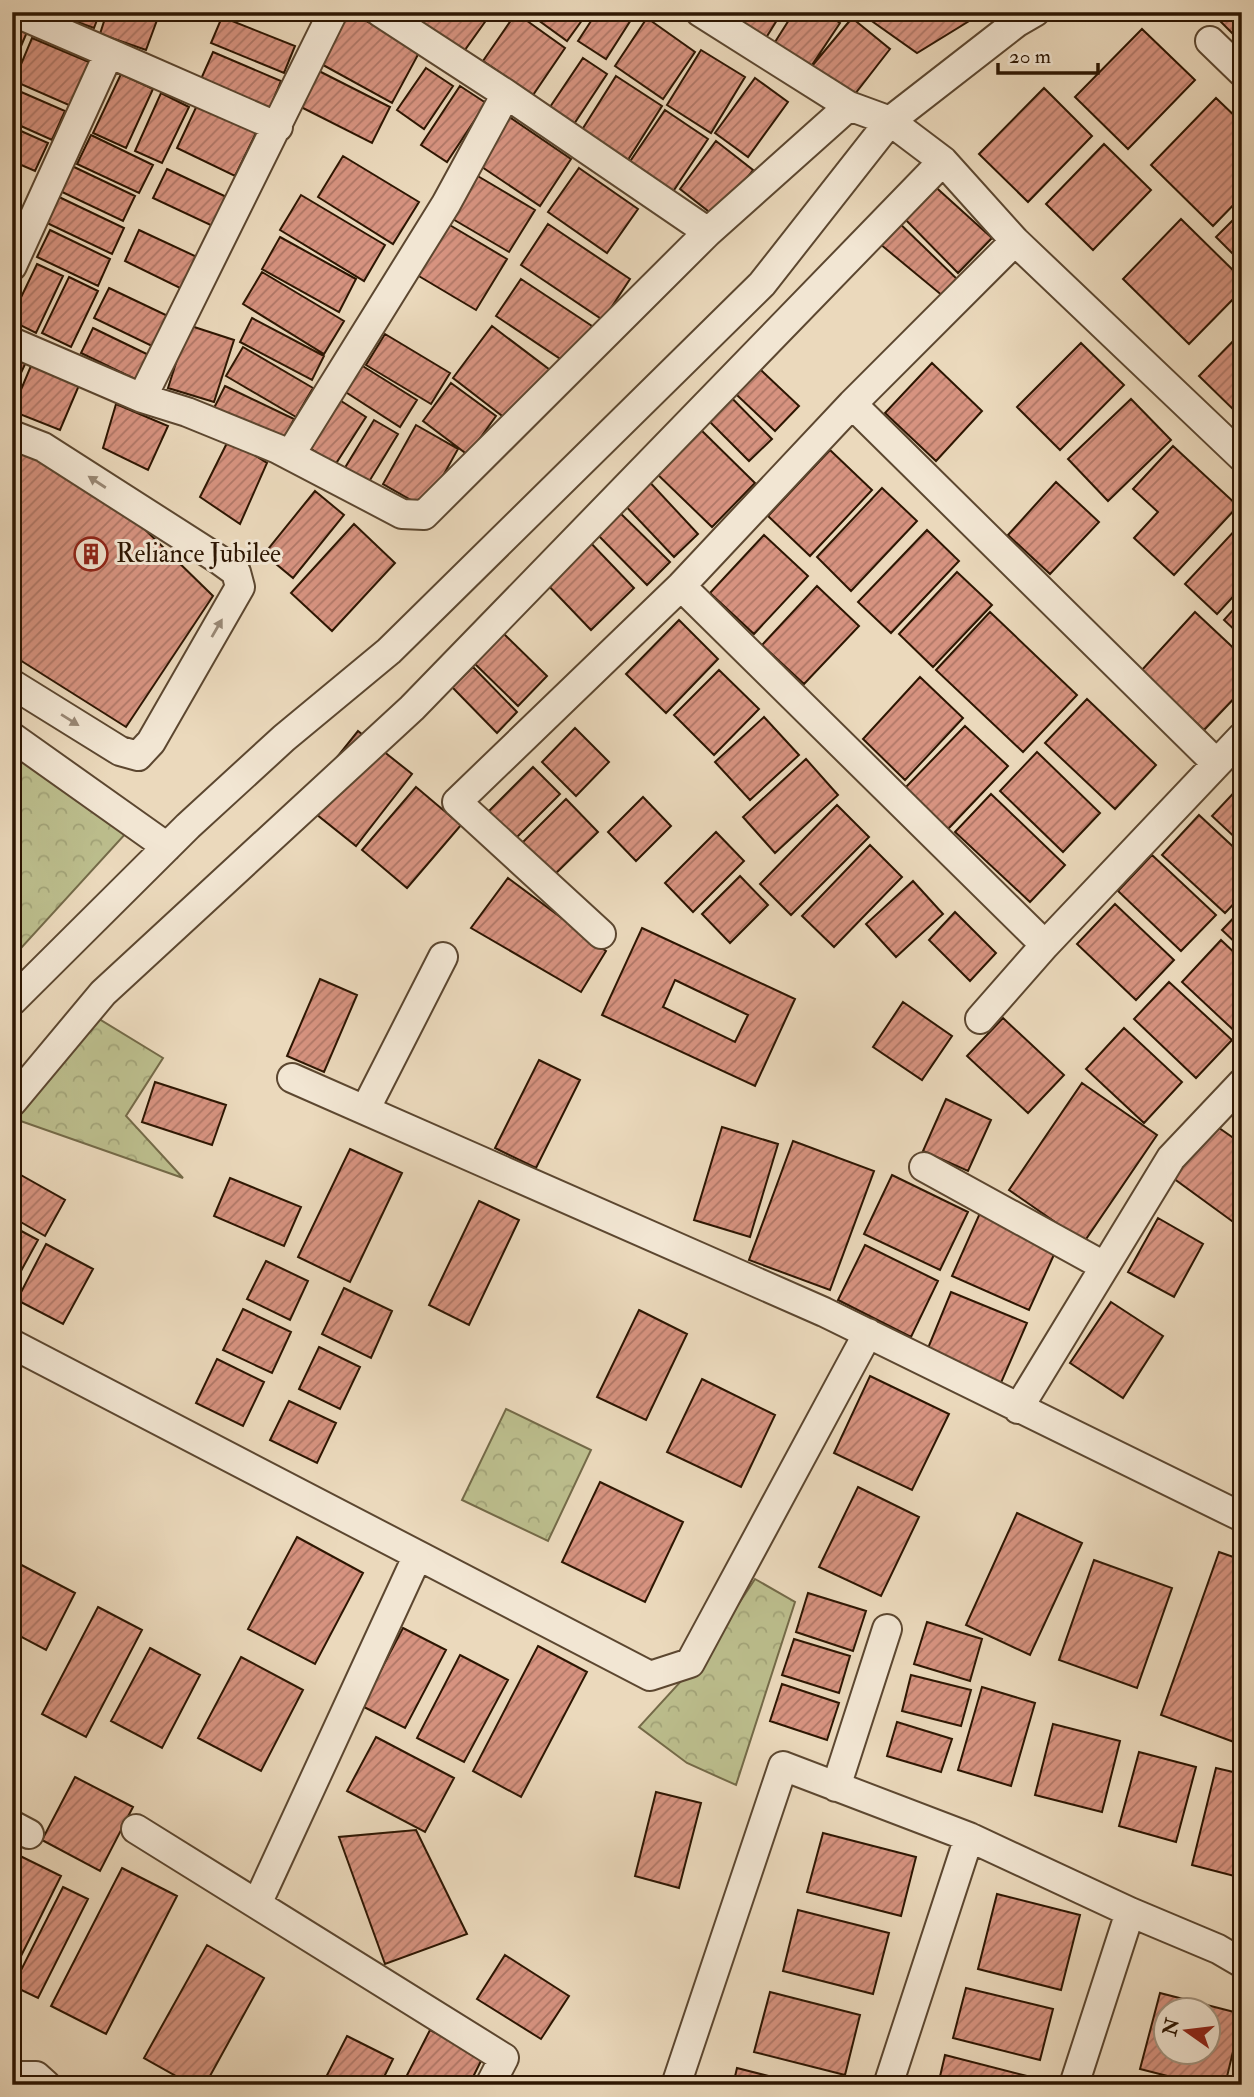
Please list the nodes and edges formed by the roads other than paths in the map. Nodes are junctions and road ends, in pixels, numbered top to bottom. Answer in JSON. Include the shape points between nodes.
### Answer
{"nodes":[{"id":1,"x":14,"y":12,"type":"edge"},
{"id":2,"x":333,"y":12,"type":"edge"},
{"id":3,"x":380,"y":12,"type":"edge"},
{"id":4,"x":700,"y":12,"type":"edge"},
{"id":5,"x":1017,"y":16,"type":"edge"},
{"id":6,"x":1210,"y":41,"type":"dead end"},
{"id":7,"x":109,"y":53,"type":"junction"},
{"id":8,"x":1242,"y":72,"type":"edge"},
{"id":9,"x":506,"y":94,"type":"junction"},
{"id":10,"x":849,"y":106,"type":"junction"},
{"id":11,"x":890,"y":121,"type":"junction"},
{"id":12,"x":278,"y":127,"type":"junction"},
{"id":13,"x":943,"y":161,"type":"junction"},
{"id":14,"x":708,"y":232,"type":"junction"},
{"id":15,"x":1015,"y":241,"type":"junction"},
{"id":16,"x":12,"y":267,"type":"edge"},
{"id":17,"x":12,"y":342,"type":"edge"},
{"id":18,"x":142,"y":398,"type":"junction"},
{"id":19,"x":852,"y":404,"type":"junction"},
{"id":20,"x":12,"y":435,"type":"edge"},
{"id":21,"x":290,"y":455,"type":"junction"},
{"id":22,"x":1242,"y":457,"type":"edge"},
{"id":23,"x":681,"y":586,"type":"junction"},
{"id":24,"x":12,"y":684,"type":"edge"},
{"id":25,"x":12,"y":737,"type":"edge"},
{"id":26,"x":1242,"y":737,"type":"edge"},
{"id":27,"x":1216,"y":762,"type":"junction"},
{"id":28,"x":167,"y":847,"type":"junction"},
{"id":29,"x":601,"y":934,"type":"dead end"},
{"id":30,"x":1045,"y":945,"type":"junction"},
{"id":31,"x":443,"y":957,"type":"dead end"},
{"id":32,"x":12,"y":1000,"type":"edge"},
{"id":33,"x":980,"y":1019,"type":"dead end"},
{"id":34,"x":292,"y":1078,"type":"dead end"},
{"id":35,"x":1242,"y":1083,"type":"edge"},
{"id":36,"x":12,"y":1102,"type":"edge"},
{"id":37,"x":365,"y":1110,"type":"junction"},
{"id":38,"x":924,"y":1167,"type":"dead end"},
{"id":39,"x":1104,"y":1266,"type":"junction"},
{"id":40,"x":868,"y":1333,"type":"junction"},
{"id":41,"x":12,"y":1344,"type":"edge"},
{"id":42,"x":1018,"y":1409,"type":"junction"},
{"id":43,"x":1242,"y":1517,"type":"edge"},
{"id":44,"x":417,"y":1557,"type":"junction"},
{"id":45,"x":887,"y":1629,"type":"dead end"},
{"id":46,"x":836,"y":1787,"type":"junction"},
{"id":47,"x":136,"y":1829,"type":"dead end"},
{"id":48,"x":969,"y":1837,"type":"junction"},
{"id":49,"x":257,"y":1904,"type":"junction"},
{"id":50,"x":1130,"y":1912,"type":"junction"},
{"id":51,"x":1242,"y":1963,"type":"edge"},
{"id":52,"x":12,"y":2076,"type":"edge"},
{"id":53,"x":46,"y":2085,"type":"edge"},
{"id":54,"x":490,"y":2085,"type":"edge"},
{"id":55,"x":676,"y":2085,"type":"edge"},
{"id":56,"x":888,"y":2085,"type":"edge"},
{"id":57,"x":1074,"y":2085,"type":"edge"}],
"edges":[{"from":1,"to":7,"type":"street"},
{"from":2,"to":12,"type":"street"},
{"from":3,"to":9,"type":"street"},
{"from":4,"to":10,"type":"street"},
{"from":5,"to":11,"type":"street"},
{"from":6,"to":8,"type":"street"},
{"from":7,"to":12,"type":"street"},
{"from":7,"to":16,"type":"street"},
{"from":9,"to":14,"type":"street"},
{"from":9,"to":21,"type":"street","via":[[446,204]]},
{"from":10,"to":11,"type":"street"},
{"from":10,"to":14,"type":"street"},
{"from":11,"to":13,"type":"street"},
{"from":11,"to":28,"type":"street","via":[[762,284],[389,652],[284,738]]},
{"from":12,"to":18,"type":"street"},
{"from":13,"to":15,"type":"street"},
{"from":13,"to":36,"type":"street","via":[[412,708],[103,993]]},
{"from":14,"to":21,"type":"street","via":[[424,515],[402,514]]},
{"from":15,"to":19,"type":"street"},
{"from":15,"to":22,"type":"street"},
{"from":17,"to":18,"type":"street"},
{"from":18,"to":21,"type":"street"},
{"from":19,"to":23,"type":"street"},
{"from":19,"to":27,"type":"street"},
{"from":24,"to":20,"type":"street","one_way":true,"via":[[120,751],[138,756],[151,743],[240,587],[236,572],[218,559],[43,447]]},
{"from":23,"to":29,"type":"street","via":[[457,802]]},
{"from":23,"to":30,"type":"street"},
{"from":25,"to":28,"type":"street"},
{"from":26,"to":27,"type":"street"},
{"from":27,"to":30,"type":"street"},
{"from":28,"to":32,"type":"street"},
{"from":30,"to":33,"type":"street"},
{"from":31,"to":37,"type":"street"},
{"from":34,"to":37,"type":"street"},
{"from":35,"to":39,"type":"street","via":[[1171,1158]]},
{"from":37,"to":40,"type":"street"},
{"from":38,"to":39,"type":"street"},
{"from":39,"to":42,"type":"street"},
{"from":40,"to":42,"type":"street"},
{"from":40,"to":44,"type":"street","via":[[690,1663],[650,1676]]},
{"from":41,"to":44,"type":"street"},
{"from":42,"to":43,"type":"street"},
{"from":44,"to":49,"type":"street"},
{"from":45,"to":46,"type":"street"},
{"from":46,"to":48,"type":"street"},
{"from":46,"to":55,"type":"street","via":[[783,1766]]},
{"from":47,"to":49,"type":"street"},
{"from":48,"to":50,"type":"street"},
{"from":48,"to":56,"type":"street"},
{"from":49,"to":54,"type":"street","via":[[504,2058]]},
{"from":50,"to":51,"type":"street"},
{"from":50,"to":57,"type":"street"},
{"from":52,"to":53,"type":"street","via":[[36,2076]]}]}
